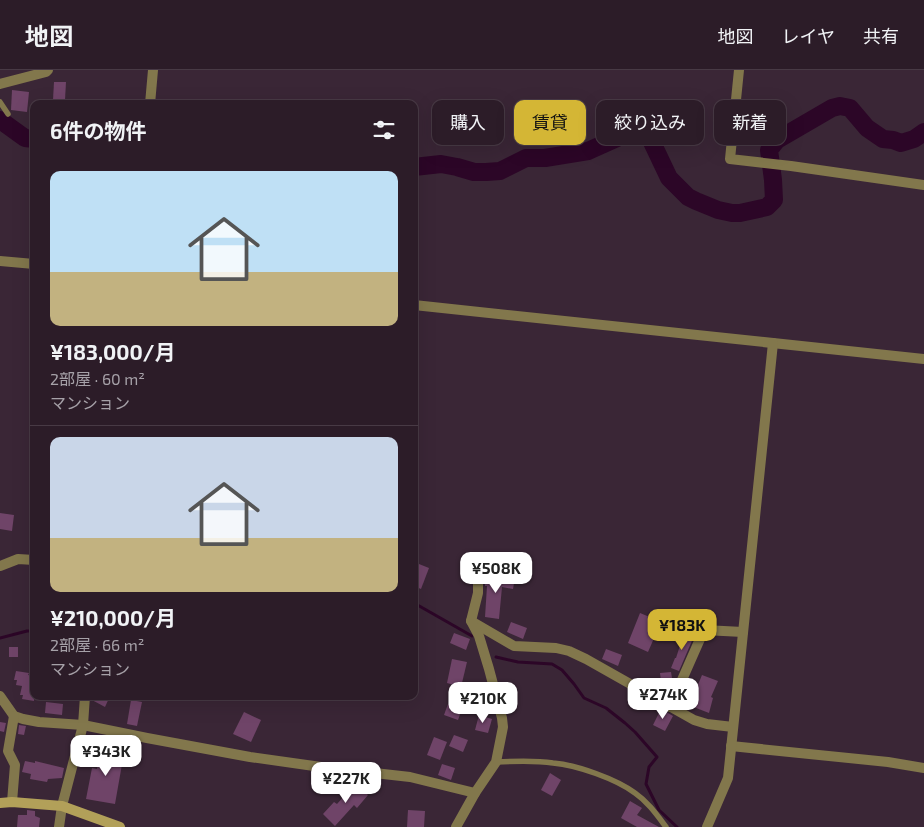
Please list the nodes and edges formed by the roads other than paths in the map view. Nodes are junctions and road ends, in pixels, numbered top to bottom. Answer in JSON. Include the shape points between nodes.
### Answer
{"nodes":[{"id":1,"x":48,"y":70,"type":"edge"},
{"id":2,"x":153,"y":70,"type":"edge"},
{"id":3,"x":739,"y":70,"type":"edge"},
{"id":4,"x":0,"y":84,"type":"edge"},
{"id":5,"x":150,"y":100,"type":"edge"},
{"id":6,"x":0,"y":102,"type":"edge"},
{"id":7,"x":8,"y":114,"type":"dead end"},
{"id":8,"x":924,"y":185,"type":"edge"},
{"id":9,"x":0,"y":261,"type":"edge"},
{"id":10,"x":30,"y":264,"type":"edge"},
{"id":11,"x":418,"y":305,"type":"edge"},
{"id":12,"x":773,"y":343,"type":"junction"},
{"id":13,"x":924,"y":359,"type":"edge"},
{"id":14,"x":478,"y":558,"type":"dead end"},
{"id":15,"x":30,"y":560,"type":"edge"},
{"id":16,"x":0,"y":566,"type":"edge"},
{"id":17,"x":471,"y":621,"type":"junction"},
{"id":18,"x":743,"y":632,"type":"junction"},
{"id":19,"x":0,"y":696,"type":"edge"},
{"id":20,"x":85,"y":700,"type":"edge"},
{"id":21,"x":670,"y":706,"type":"junction"},
{"id":22,"x":14,"y":716,"type":"junction"},
{"id":23,"x":83,"y":725,"type":"junction"},
{"id":24,"x":733,"y":727,"type":"junction"},
{"id":25,"x":731,"y":746,"type":"junction"},
{"id":26,"x":496,"y":762,"type":"junction"},
{"id":27,"x":924,"y":768,"type":"edge"},
{"id":28,"x":475,"y":793,"type":"junction"},
{"id":29,"x":12,"y":802,"type":"junction"},
{"id":30,"x":0,"y":803,"type":"edge"},
{"id":31,"x":62,"y":806,"type":"junction"},
{"id":32,"x":59,"y":827,"type":"edge"},
{"id":33,"x":120,"y":827,"type":"edge"},
{"id":34,"x":456,"y":827,"type":"edge"},
{"id":35,"x":666,"y":827,"type":"edge"},
{"id":36,"x":707,"y":827,"type":"edge"}],
"edges":[{"from":1,"to":4,"type":"street"},
{"from":2,"to":5,"type":"street"},
{"from":3,"to":8,"type":"street","via":[[730,159]]},
{"from":6,"to":7,"type":"lane"},
{"from":9,"to":10,"type":"street"},
{"from":11,"to":12,"type":"street"},
{"from":12,"to":13,"type":"street"},
{"from":12,"to":18,"type":"street"},
{"from":14,"to":17,"type":"street","via":[[478,593]]},
{"from":15,"to":16,"type":"street","via":[[18,559]]},
{"from":17,"to":21,"type":"street","via":[[514,646],[568,651]]},
{"from":17,"to":26,"type":"street","via":[[479,636],[502,718]]},
{"from":18,"to":21,"type":"street","via":[[704,630]]},
{"from":18,"to":24,"type":"street"},
{"from":19,"to":22,"type":"street"},
{"from":20,"to":23,"type":"street"},
{"from":21,"to":24,"type":"street","via":[[694,720]]},
{"from":22,"to":23,"type":"street","via":[[39,722]]},
{"from":22,"to":29,"type":"street","via":[[8,751],[15,765]]},
{"from":23,"to":28,"type":"street","via":[[250,757],[410,777]]},
{"from":23,"to":31,"type":"street"},
{"from":24,"to":25,"type":"street"},
{"from":25,"to":27,"type":"street"},
{"from":25,"to":36,"type":"street","via":[[728,778]]},
{"from":26,"to":28,"type":"street"},
{"from":26,"to":35,"type":"lane","via":[[554,763],[604,776],[649,804]]},
{"from":28,"to":34,"type":"street"},
{"from":29,"to":30,"type":"street"},
{"from":29,"to":31,"type":"street"},
{"from":31,"to":32,"type":"street"},
{"from":31,"to":33,"type":"street"}]}
